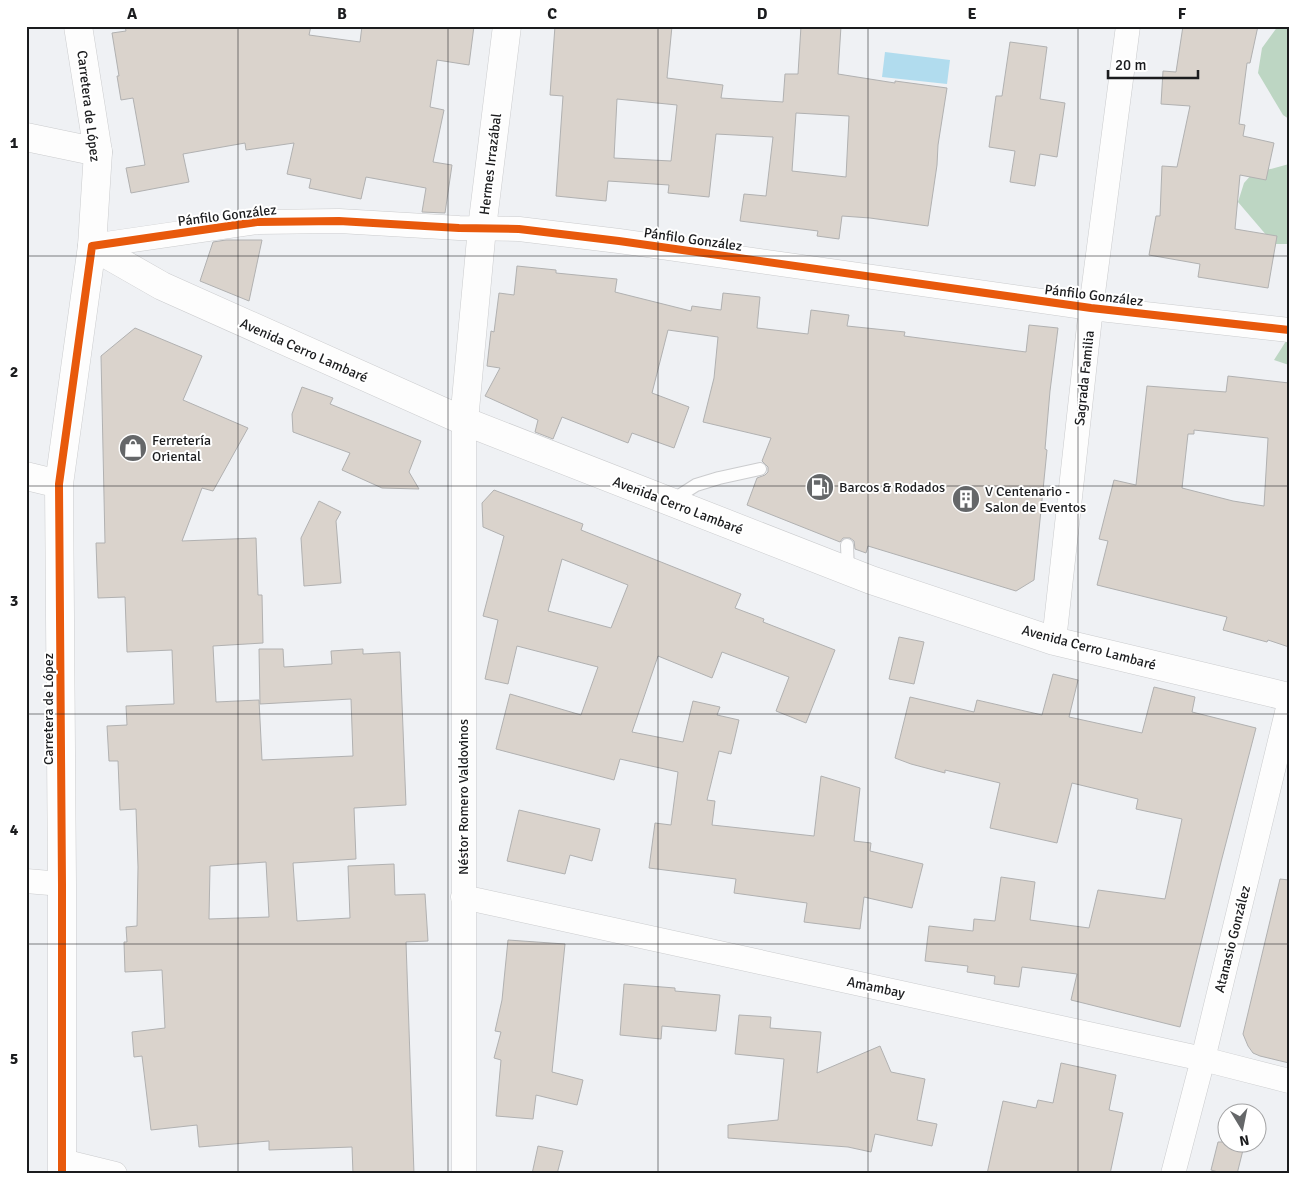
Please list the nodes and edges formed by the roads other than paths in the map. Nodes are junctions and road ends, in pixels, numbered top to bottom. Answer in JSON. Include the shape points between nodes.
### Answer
{"nodes":[{"id":1,"x":78,"y":26,"type":"edge"},
{"id":2,"x":507,"y":26,"type":"edge"},
{"id":3,"x":1128,"y":26,"type":"edge"},
{"id":4,"x":26,"y":137,"type":"edge"},
{"id":5,"x":98,"y":152,"type":"junction"},
{"id":6,"x":482,"y":228,"type":"junction"},
{"id":7,"x":92,"y":246,"type":"junction"},
{"id":8,"x":1092,"y":308,"type":"junction"},
{"id":9,"x":1289,"y":330,"type":"edge"},
{"id":10,"x":464,"y":421,"type":"junction"},
{"id":11,"x":760,"y":470,"type":"dead end"},
{"id":12,"x":26,"y":476,"type":"edge"},
{"id":13,"x":59,"y":484,"type":"junction"},
{"id":14,"x":671,"y":502,"type":"junction"},
{"id":15,"x":1054,"y":641,"type":"junction"},
{"id":16,"x":1289,"y":697,"type":"edge"},
{"id":17,"x":1289,"y":704,"type":"edge"},
{"id":18,"x":26,"y":881,"type":"edge"},
{"id":19,"x":62,"y":884,"type":"junction"},
{"id":20,"x":463,"y":897,"type":"junction"},
{"id":21,"x":1203,"y":1059,"type":"junction"},
{"id":22,"x":1289,"y":1081,"type":"edge"},
{"id":23,"x":62,"y":1167,"type":"edge"},
{"id":24,"x":115,"y":1174,"type":"edge"},
{"id":25,"x":464,"y":1174,"type":"edge"},
{"id":26,"x":1173,"y":1174,"type":"edge"}],
"edges":[{"from":1,"to":5,"type":"main road","name":"Carretera de López"},
{"from":2,"to":6,"type":"main road","name":"Hermes Irrazábal"},
{"from":3,"to":8,"type":"street","name":"Sagrada Familia"},
{"from":4,"to":5,"type":"main road"},
{"from":5,"to":7,"type":"main road","name":"Carretera de López"},
{"from":6,"to":7,"type":"street","name":"Pánfilo González","via":[[338,221],[257,222]]},
{"from":6,"to":8,"type":"street","name":"Pánfilo González","via":[[619,241]]},
{"from":6,"to":10,"type":"main road","name":"Hermes Irrazábal"},
{"from":7,"to":10,"type":"main road","name":"Avenida Cerro Lambaré","via":[[162,286]]},
{"from":7,"to":13,"type":"main road","name":"Carretera de López"},
{"from":8,"to":9,"type":"street","name":"Pánfilo González"},
{"from":8,"to":15,"type":"street","name":"Sagrada Familia"},
{"from":10,"to":14,"type":"main road","name":"Avenida Cerro Lambaré"},
{"from":10,"to":20,"type":"street","name":"Néstor Romero Valdovinos"},
{"from":11,"to":14,"type":"lane","via":[[696,485]]},
{"from":12,"to":13,"type":"main road"},
{"from":13,"to":19,"type":"main road","name":"Carretera de López"},
{"from":14,"to":15,"type":"main road","name":"Avenida Cerro Lambaré","via":[[848,558]]},
{"from":15,"to":16,"type":"main road","name":"Avenida Cerro Lambaré"},
{"from":17,"to":21,"type":"street","name":"Atanasio González"},
{"from":18,"to":19,"type":"street"},
{"from":19,"to":23,"type":"main road","name":"Carretera de López"},
{"from":20,"to":21,"type":"street","name":"Amambay"},
{"from":20,"to":25,"type":"street","name":"Néstor Romero Valdovinos"},
{"from":21,"to":22,"type":"street","name":"Amambay"},
{"from":21,"to":26,"type":"street","name":"Atanasio González"},
{"from":23,"to":24,"type":"street"}]}
